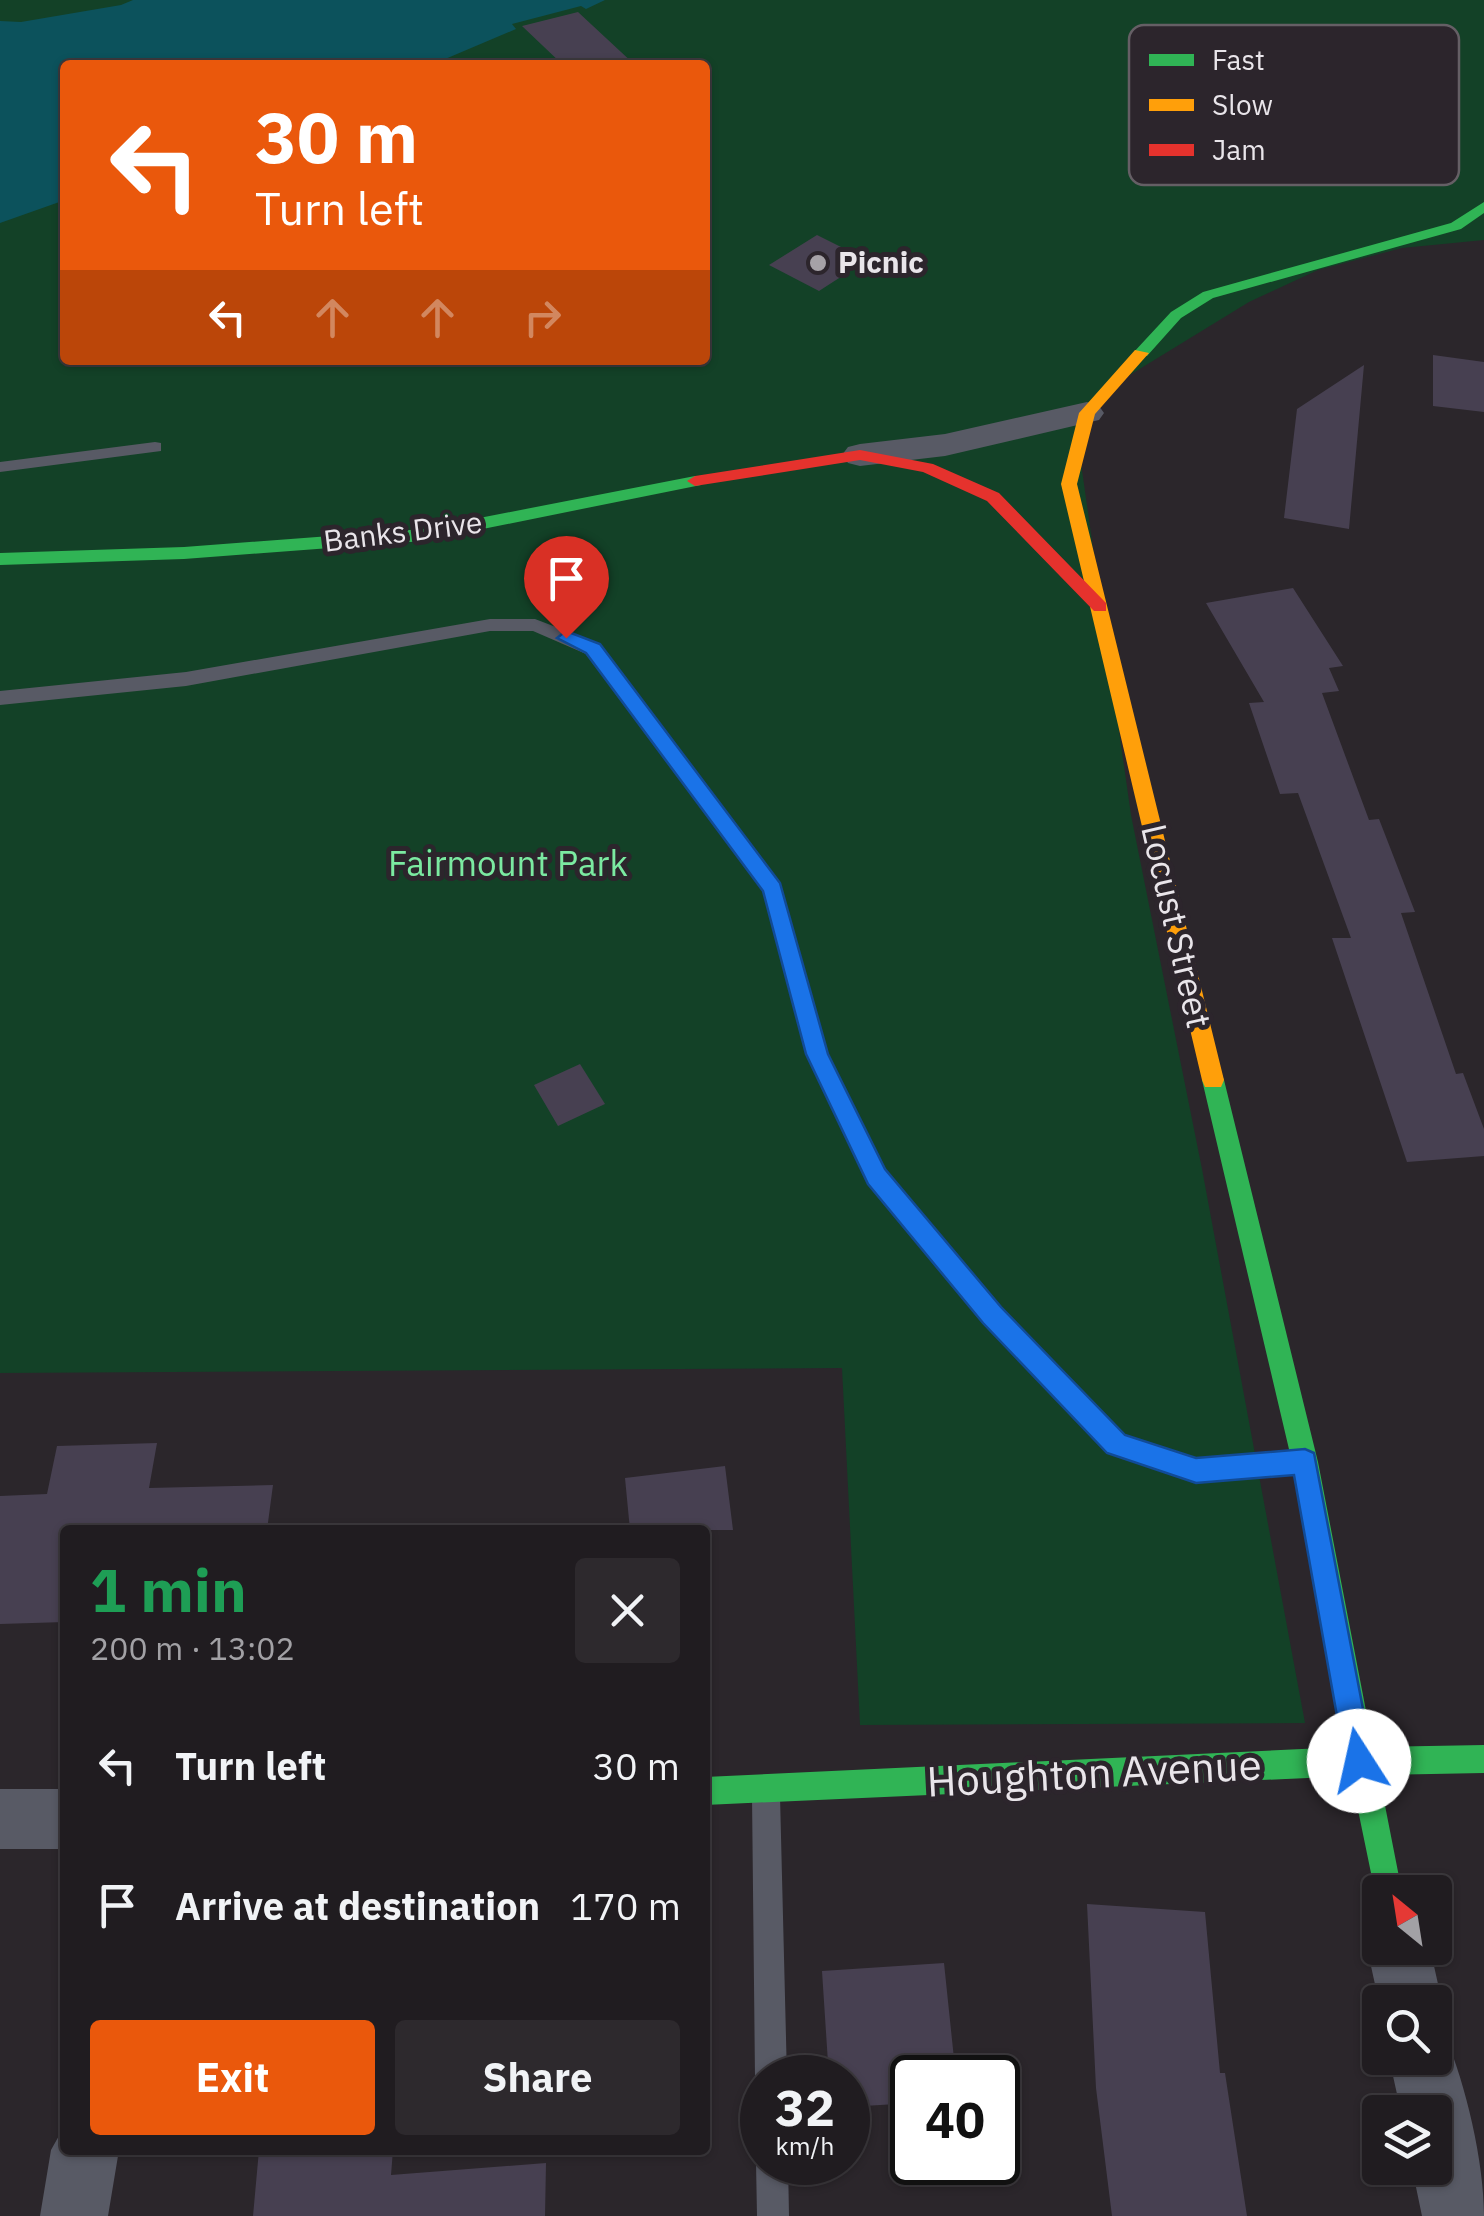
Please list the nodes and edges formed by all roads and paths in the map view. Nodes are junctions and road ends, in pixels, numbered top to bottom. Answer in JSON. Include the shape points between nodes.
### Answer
{"nodes":[{"id":1,"x":1484,"y":206,"type":"edge"},
{"id":2,"x":1088,"y":413,"type":"junction"},
{"id":3,"x":156,"y":447,"type":"dead end"},
{"id":4,"x":860,"y":455,"type":"junction"},
{"id":5,"x":0,"y":467,"type":"edge"},
{"id":6,"x":0,"y":559,"type":"edge"},
{"id":7,"x":1101,"y":608,"type":"junction"},
{"id":8,"x":0,"y":698,"type":"edge"},
{"id":9,"x":1305,"y":1462,"type":"junction"},
{"id":10,"x":1484,"y":1760,"type":"edge"},
{"id":11,"x":1359,"y":1761,"type":"junction"},
{"id":12,"x":766,"y":1788,"type":"junction"},
{"id":13,"x":710,"y":1792,"type":"edge"},
{"id":14,"x":60,"y":1819,"type":"edge"},
{"id":15,"x":0,"y":1820,"type":"edge"},
{"id":16,"x":1383,"y":1875,"type":"edge"},
{"id":17,"x":771,"y":2055,"type":"edge"},
{"id":18,"x":84,"y":2155,"type":"edge"},
{"id":19,"x":772,"y":2185,"type":"edge"},
{"id":20,"x":1449,"y":2185,"type":"edge"},
{"id":21,"x":74,"y":2216,"type":"edge"},
{"id":22,"x":773,"y":2216,"type":"edge"},
{"id":23,"x":1456,"y":2216,"type":"edge"}],
"edges":[{"from":1,"to":2,"type":"street","name":"Locust Street","via":[[1456,226],[1208,295],[1176,315]]},
{"from":2,"to":4,"type":"street","name":"Banks Drive","via":[[945,445]]},
{"from":2,"to":7,"type":"street","name":"Locust Street","via":[[1069,484]]},
{"from":3,"to":5,"type":"lane"},
{"from":4,"to":6,"type":"street","name":"Banks Drive","via":[[757,468],[423,536]]},
{"from":4,"to":7,"type":"street","name":"Banks Drive","via":[[927,468],[993,497]]},
{"from":7,"to":9,"type":"street","name":"Locust Street"},
{"from":8,"to":9,"type":"lane","via":[[186,679],[490,625],[535,625],[593,649],[773,888],[817,1054],[876,1176],[992,1315],[1116,1444],[1196,1471]]},
{"from":9,"to":11,"type":"street","name":"Locust Street"},
{"from":10,"to":11,"type":"street","name":"Houghton Avenue"},
{"from":11,"to":12,"type":"street","name":"Houghton Avenue"},
{"from":11,"to":16,"type":"street","name":"Locust Street"},
{"from":12,"to":13,"type":"street","name":"Houghton Avenue"},
{"from":12,"to":17,"type":"lane"},
{"from":14,"to":15,"type":"street"},
{"from":18,"to":21,"type":"street"},
{"from":19,"to":22,"type":"lane"},
{"from":20,"to":23,"type":"street"}]}
